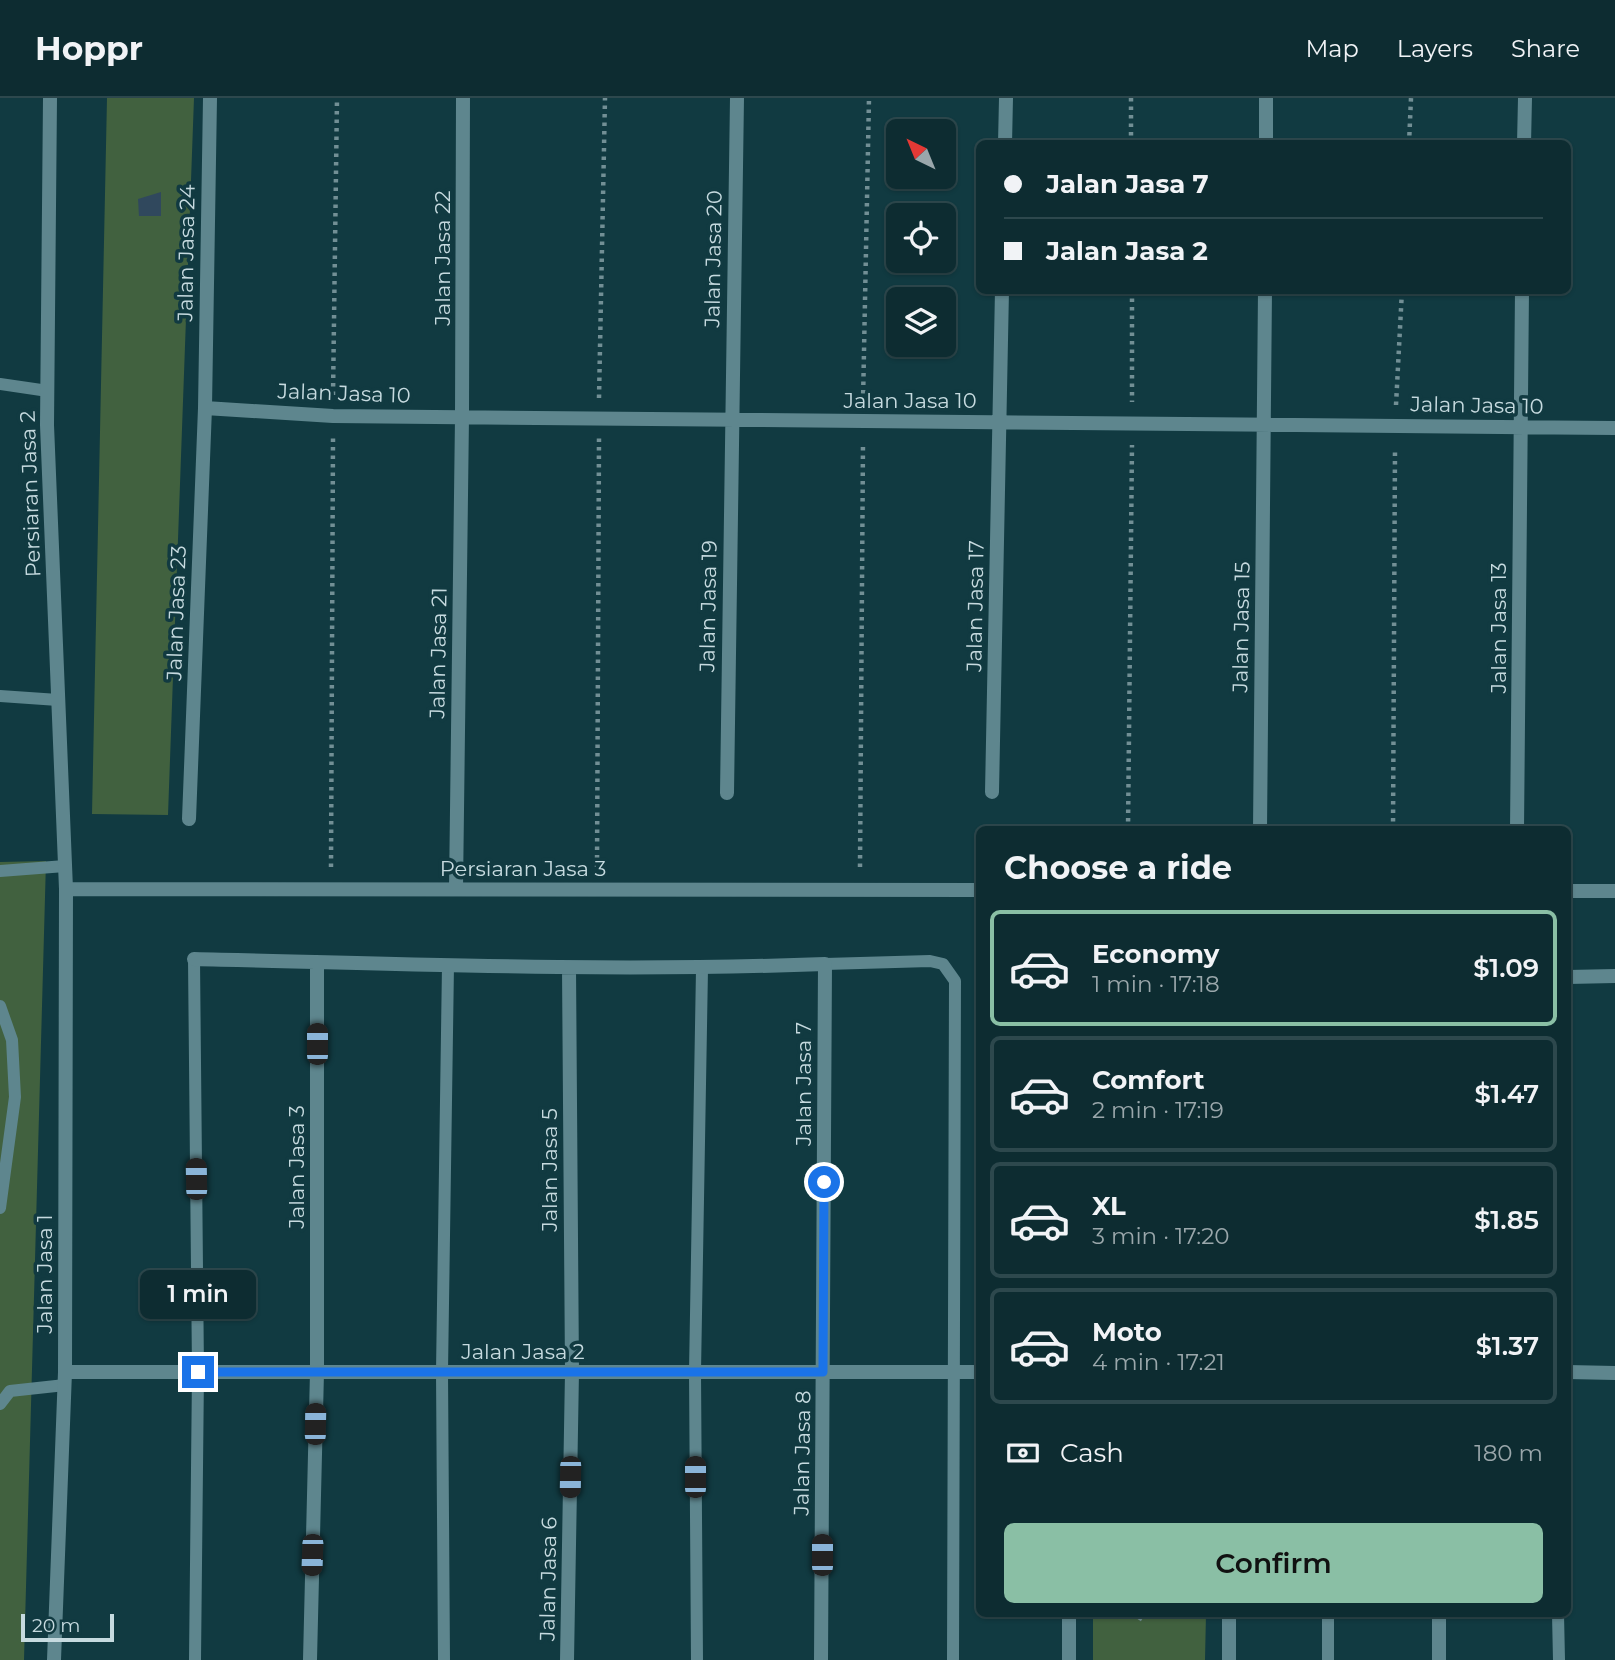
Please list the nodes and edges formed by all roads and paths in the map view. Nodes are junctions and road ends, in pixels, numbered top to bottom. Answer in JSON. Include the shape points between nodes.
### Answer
{"nodes":[{"id":1,"x":50,"y":98,"type":"edge"},
{"id":2,"x":210,"y":98,"type":"edge"},
{"id":3,"x":337,"y":98,"type":"edge"},
{"id":4,"x":463,"y":98,"type":"edge"},
{"id":5,"x":605,"y":98,"type":"edge"},
{"id":6,"x":737,"y":98,"type":"edge"},
{"id":7,"x":869,"y":98,"type":"edge"},
{"id":8,"x":1006,"y":98,"type":"edge"},
{"id":9,"x":1131,"y":98,"type":"edge"},
{"id":10,"x":1266,"y":98,"type":"edge"},
{"id":11,"x":1411,"y":98,"type":"edge"},
{"id":12,"x":1525,"y":98,"type":"edge"},
{"id":13,"x":1005,"y":140,"type":"edge"},
{"id":14,"x":1131,"y":140,"type":"edge"},
{"id":15,"x":1266,"y":140,"type":"edge"},
{"id":16,"x":1409,"y":140,"type":"edge"},
{"id":17,"x":1524,"y":140,"type":"edge"},
{"id":18,"x":1002,"y":294,"type":"edge"},
{"id":19,"x":1132,"y":294,"type":"edge"},
{"id":20,"x":1265,"y":294,"type":"edge"},
{"id":21,"x":1402,"y":294,"type":"edge"},
{"id":22,"x":1522,"y":294,"type":"edge"},
{"id":23,"x":0,"y":384,"type":"edge"},
{"id":24,"x":48,"y":391,"type":"junction"},
{"id":25,"x":205,"y":408,"type":"junction"},
{"id":26,"x":333,"y":416,"type":"junction"},
{"id":27,"x":462,"y":417,"type":"junction"},
{"id":28,"x":599,"y":418,"type":"junction"},
{"id":29,"x":732,"y":420,"type":"junction"},
{"id":30,"x":863,"y":421,"type":"junction"},
{"id":31,"x":1000,"y":422,"type":"junction"},
{"id":32,"x":1132,"y":423,"type":"junction"},
{"id":33,"x":1264,"y":425,"type":"junction"},
{"id":34,"x":1395,"y":425,"type":"junction"},
{"id":35,"x":1520,"y":426,"type":"junction"},
{"id":36,"x":1615,"y":428,"type":"edge"},
{"id":37,"x":0,"y":696,"type":"edge"},
{"id":38,"x":58,"y":700,"type":"junction"},
{"id":39,"x":992,"y":792,"type":"dead end"},
{"id":40,"x":727,"y":793,"type":"dead end"},
{"id":41,"x":189,"y":819,"type":"dead end"},
{"id":42,"x":1128,"y":826,"type":"edge"},
{"id":43,"x":1261,"y":826,"type":"edge"},
{"id":44,"x":1392,"y":826,"type":"edge"},
{"id":45,"x":1517,"y":826,"type":"edge"},
{"id":46,"x":65,"y":866,"type":"junction"},
{"id":47,"x":0,"y":871,"type":"edge"},
{"id":48,"x":66,"y":889,"type":"junction"},
{"id":49,"x":331,"y":889,"type":"junction"},
{"id":50,"x":456,"y":889,"type":"junction"},
{"id":51,"x":597,"y":890,"type":"junction"},
{"id":52,"x":860,"y":890,"type":"junction"},
{"id":53,"x":976,"y":890,"type":"edge"},
{"id":54,"x":1571,"y":891,"type":"edge"},
{"id":55,"x":1615,"y":891,"type":"edge"},
{"id":56,"x":194,"y":959,"type":"joint"},
{"id":57,"x":317,"y":962,"type":"junction"},
{"id":58,"x":825,"y":964,"type":"junction"},
{"id":59,"x":448,"y":965,"type":"junction"},
{"id":60,"x":569,"y":968,"type":"junction"},
{"id":61,"x":702,"y":969,"type":"junction"},
{"id":62,"x":1615,"y":975,"type":"edge"},
{"id":63,"x":1571,"y":977,"type":"edge"},
{"id":64,"x":0,"y":1006,"type":"edge"},
{"id":65,"x":0,"y":1208,"type":"edge"},
{"id":66,"x":198,"y":1372,"type":"junction"},
{"id":67,"x":317,"y":1372,"type":"junction"},
{"id":68,"x":442,"y":1372,"type":"junction"},
{"id":69,"x":572,"y":1372,"type":"junction"},
{"id":70,"x":695,"y":1372,"type":"junction"},
{"id":71,"x":823,"y":1372,"type":"junction"},
{"id":72,"x":954,"y":1372,"type":"junction"},
{"id":73,"x":976,"y":1372,"type":"edge"},
{"id":74,"x":1571,"y":1372,"type":"edge"},
{"id":75,"x":1615,"y":1373,"type":"edge"},
{"id":76,"x":65,"y":1378,"type":"junction"},
{"id":77,"x":0,"y":1404,"type":"edge"},
{"id":78,"x":1069,"y":1617,"type":"edge"},
{"id":79,"x":1141,"y":1617,"type":"edge"},
{"id":80,"x":1229,"y":1617,"type":"edge"},
{"id":81,"x":1328,"y":1617,"type":"edge"},
{"id":82,"x":1439,"y":1617,"type":"edge"},
{"id":83,"x":1558,"y":1617,"type":"edge"},
{"id":84,"x":1139,"y":1620,"type":"dead end"},
{"id":85,"x":54,"y":1660,"type":"edge"},
{"id":86,"x":195,"y":1660,"type":"edge"},
{"id":87,"x":310,"y":1660,"type":"edge"},
{"id":88,"x":444,"y":1660,"type":"edge"},
{"id":89,"x":567,"y":1660,"type":"edge"},
{"id":90,"x":697,"y":1660,"type":"edge"},
{"id":91,"x":821,"y":1660,"type":"edge"},
{"id":92,"x":953,"y":1660,"type":"edge"},
{"id":93,"x":1069,"y":1660,"type":"edge"},
{"id":94,"x":1229,"y":1660,"type":"edge"},
{"id":95,"x":1328,"y":1660,"type":"edge"},
{"id":96,"x":1439,"y":1660,"type":"edge"},
{"id":97,"x":1559,"y":1660,"type":"edge"}],
"edges":[{"from":1,"to":24,"type":"street","name":"Persiaran Jasa 2"},
{"from":2,"to":25,"type":"street","name":"Jalan Jasa 24"},
{"from":3,"to":26,"type":"path"},
{"from":4,"to":27,"type":"street","name":"Jalan Jasa 22"},
{"from":5,"to":28,"type":"path"},
{"from":6,"to":29,"type":"street","name":"Jalan Jasa 20"},
{"from":7,"to":30,"type":"path"},
{"from":8,"to":13,"type":"street"},
{"from":9,"to":14,"type":"path"},
{"from":10,"to":15,"type":"street"},
{"from":11,"to":16,"type":"path"},
{"from":12,"to":17,"type":"street"},
{"from":18,"to":31,"type":"street","name":"Jalan Jasa 17"},
{"from":19,"to":32,"type":"path"},
{"from":20,"to":33,"type":"street","name":"Jalan Jasa 15"},
{"from":21,"to":34,"type":"path"},
{"from":22,"to":35,"type":"street","name":"Jalan Jasa 13"},
{"from":23,"to":24,"type":"lane"},
{"from":24,"to":38,"type":"street","name":"Persiaran Jasa 2"},
{"from":25,"to":26,"type":"street","name":"Jalan Jasa 10"},
{"from":25,"to":41,"type":"street","name":"Jalan Jasa 23"},
{"from":26,"to":27,"type":"street","name":"Jalan Jasa 10"},
{"from":26,"to":49,"type":"path"},
{"from":27,"to":28,"type":"street","name":"Jalan Jasa 10"},
{"from":27,"to":50,"type":"street","name":"Jalan Jasa 21"},
{"from":28,"to":29,"type":"street","name":"Jalan Jasa 10"},
{"from":28,"to":51,"type":"path"},
{"from":29,"to":30,"type":"street","name":"Jalan Jasa 10"},
{"from":29,"to":40,"type":"street","name":"Jalan Jasa 19"},
{"from":30,"to":31,"type":"street","name":"Jalan Jasa 10"},
{"from":30,"to":52,"type":"path"},
{"from":31,"to":32,"type":"street","name":"Jalan Jasa 10"},
{"from":31,"to":39,"type":"street","name":"Jalan Jasa 17"},
{"from":32,"to":33,"type":"street","name":"Jalan Jasa 10"},
{"from":32,"to":42,"type":"path"},
{"from":33,"to":34,"type":"street","name":"Jalan Jasa 10"},
{"from":33,"to":43,"type":"street","name":"Jalan Jasa 15"},
{"from":34,"to":35,"type":"street","name":"Jalan Jasa 10"},
{"from":34,"to":44,"type":"path"},
{"from":35,"to":36,"type":"street","name":"Jalan Jasa 10"},
{"from":35,"to":45,"type":"street","name":"Jalan Jasa 13"},
{"from":37,"to":38,"type":"lane"},
{"from":38,"to":46,"type":"street","name":"Persiaran Jasa 2"},
{"from":46,"to":47,"type":"lane"},
{"from":46,"to":48,"type":"street","name":"Persiaran Jasa 2"},
{"from":48,"to":49,"type":"street","name":"Persiaran Jasa 3"},
{"from":48,"to":76,"type":"street","name":"Jalan Jasa 1"},
{"from":49,"to":50,"type":"street","name":"Persiaran Jasa 3"},
{"from":50,"to":51,"type":"street","name":"Persiaran Jasa 3"},
{"from":51,"to":52,"type":"street","name":"Persiaran Jasa 3"},
{"from":52,"to":53,"type":"street","name":"Persiaran Jasa 3"},
{"from":54,"to":55,"type":"street"},
{"from":56,"to":57,"type":"street"},
{"from":56,"to":66,"type":"lane"},
{"from":57,"to":59,"type":"street"},
{"from":57,"to":67,"type":"street","name":"Jalan Jasa 3"},
{"from":58,"to":61,"type":"street"},
{"from":58,"to":71,"type":"street","name":"Jalan Jasa 7"},
{"from":58,"to":72,"type":"lane","via":[[930,961],[943,964],[955,981]]},
{"from":59,"to":60,"type":"street"},
{"from":59,"to":68,"type":"lane"},
{"from":60,"to":61,"type":"street"},
{"from":60,"to":69,"type":"street","name":"Jalan Jasa 5"},
{"from":61,"to":70,"type":"lane"},
{"from":62,"to":63,"type":"street"},
{"from":64,"to":65,"type":"lane","via":[[12,1040],[15,1097]]},
{"from":66,"to":67,"type":"street","name":"Jalan Jasa 2"},
{"from":66,"to":76,"type":"street","name":"Jalan Jasa 2"},
{"from":66,"to":86,"type":"lane"},
{"from":67,"to":68,"type":"street","name":"Jalan Jasa 2"},
{"from":67,"to":87,"type":"street","name":"Jalan Jasa 3"},
{"from":68,"to":69,"type":"street","name":"Jalan Jasa 2"},
{"from":68,"to":88,"type":"lane"},
{"from":69,"to":70,"type":"street","name":"Jalan Jasa 2"},
{"from":69,"to":89,"type":"street","name":"Jalan Jasa 6"},
{"from":70,"to":71,"type":"street","name":"Jalan Jasa 2"},
{"from":70,"to":90,"type":"lane"},
{"from":71,"to":72,"type":"street","name":"Jalan Jasa 2"},
{"from":71,"to":91,"type":"street","name":"Jalan Jasa 8"},
{"from":72,"to":73,"type":"street","name":"Jalan Jasa 2"},
{"from":72,"to":92,"type":"lane"},
{"from":74,"to":75,"type":"street"},
{"from":76,"to":77,"type":"lane","via":[[10,1391]]},
{"from":76,"to":85,"type":"street","name":"Jalan Jasa 1"},
{"from":78,"to":93,"type":"street"},
{"from":79,"to":84,"type":"path"},
{"from":80,"to":94,"type":"street"},
{"from":81,"to":95,"type":"lane"},
{"from":82,"to":96,"type":"street"},
{"from":83,"to":97,"type":"lane"}]}
